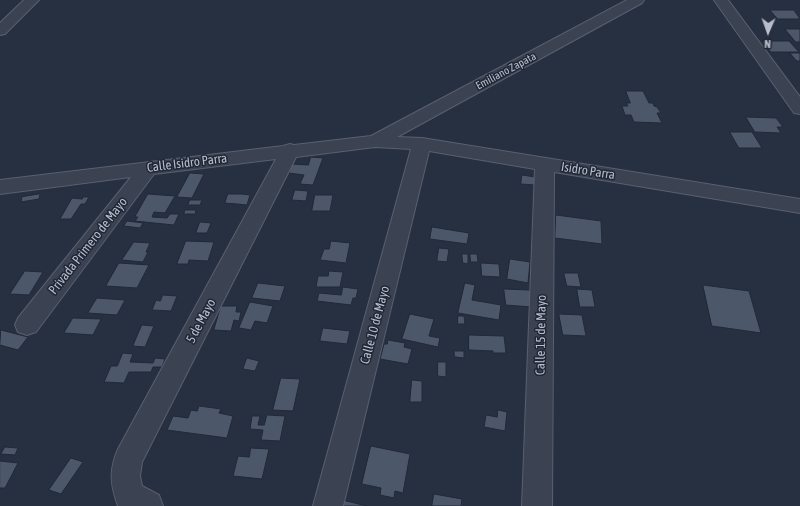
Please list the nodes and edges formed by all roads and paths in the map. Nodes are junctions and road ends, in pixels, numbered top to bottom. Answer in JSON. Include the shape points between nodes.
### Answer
{"nodes":[{"id":1,"x":32,"y":0,"type":"edge"},
{"id":2,"x":637,"y":0,"type":"edge"},
{"id":3,"x":721,"y":0,"type":"edge"},
{"id":4,"x":0,"y":31,"type":"edge"},
{"id":5,"x":800,"y":110,"type":"edge"},
{"id":6,"x":375,"y":141,"type":"junction"},
{"id":7,"x":422,"y":144,"type":"junction"},
{"id":8,"x":290,"y":150,"type":"junction"},
{"id":9,"x":545,"y":164,"type":"junction"},
{"id":10,"x":149,"y":168,"type":"junction"},
{"id":11,"x":0,"y":188,"type":"edge"},
{"id":12,"x":800,"y":206,"type":"edge"},
{"id":13,"x":28,"y":325,"type":"dead end"},
{"id":14,"x":138,"y":500,"type":"edge"},
{"id":15,"x":328,"y":506,"type":"edge"},
{"id":16,"x":537,"y":506,"type":"edge"}],
"edges":[{"from":1,"to":4,"type":"street"},
{"from":2,"to":6,"type":"street","name":"Emiliano Zapata"},
{"from":3,"to":5,"type":"street"},
{"from":6,"to":7,"type":"street","name":"Isidro Parra"},
{"from":6,"to":8,"type":"street","name":"Calle Isidro Parra"},
{"from":7,"to":9,"type":"street","name":"Isidro Parra"},
{"from":7,"to":15,"type":"street","name":"Calle 10 de Mayo"},
{"from":8,"to":10,"type":"street","name":"Calle Isidro Parra"},
{"from":8,"to":14,"type":"street","name":"5 de Mayo","via":[[128,459],[125,476]]},
{"from":9,"to":12,"type":"street","name":"Isidro Parra"},
{"from":9,"to":16,"type":"street","name":"Calle 15 de Mayo"},
{"from":10,"to":11,"type":"street","name":"Calle Isidro Parra"},
{"from":10,"to":13,"type":"street","name":"Privada Primero de Mayo"}]}
